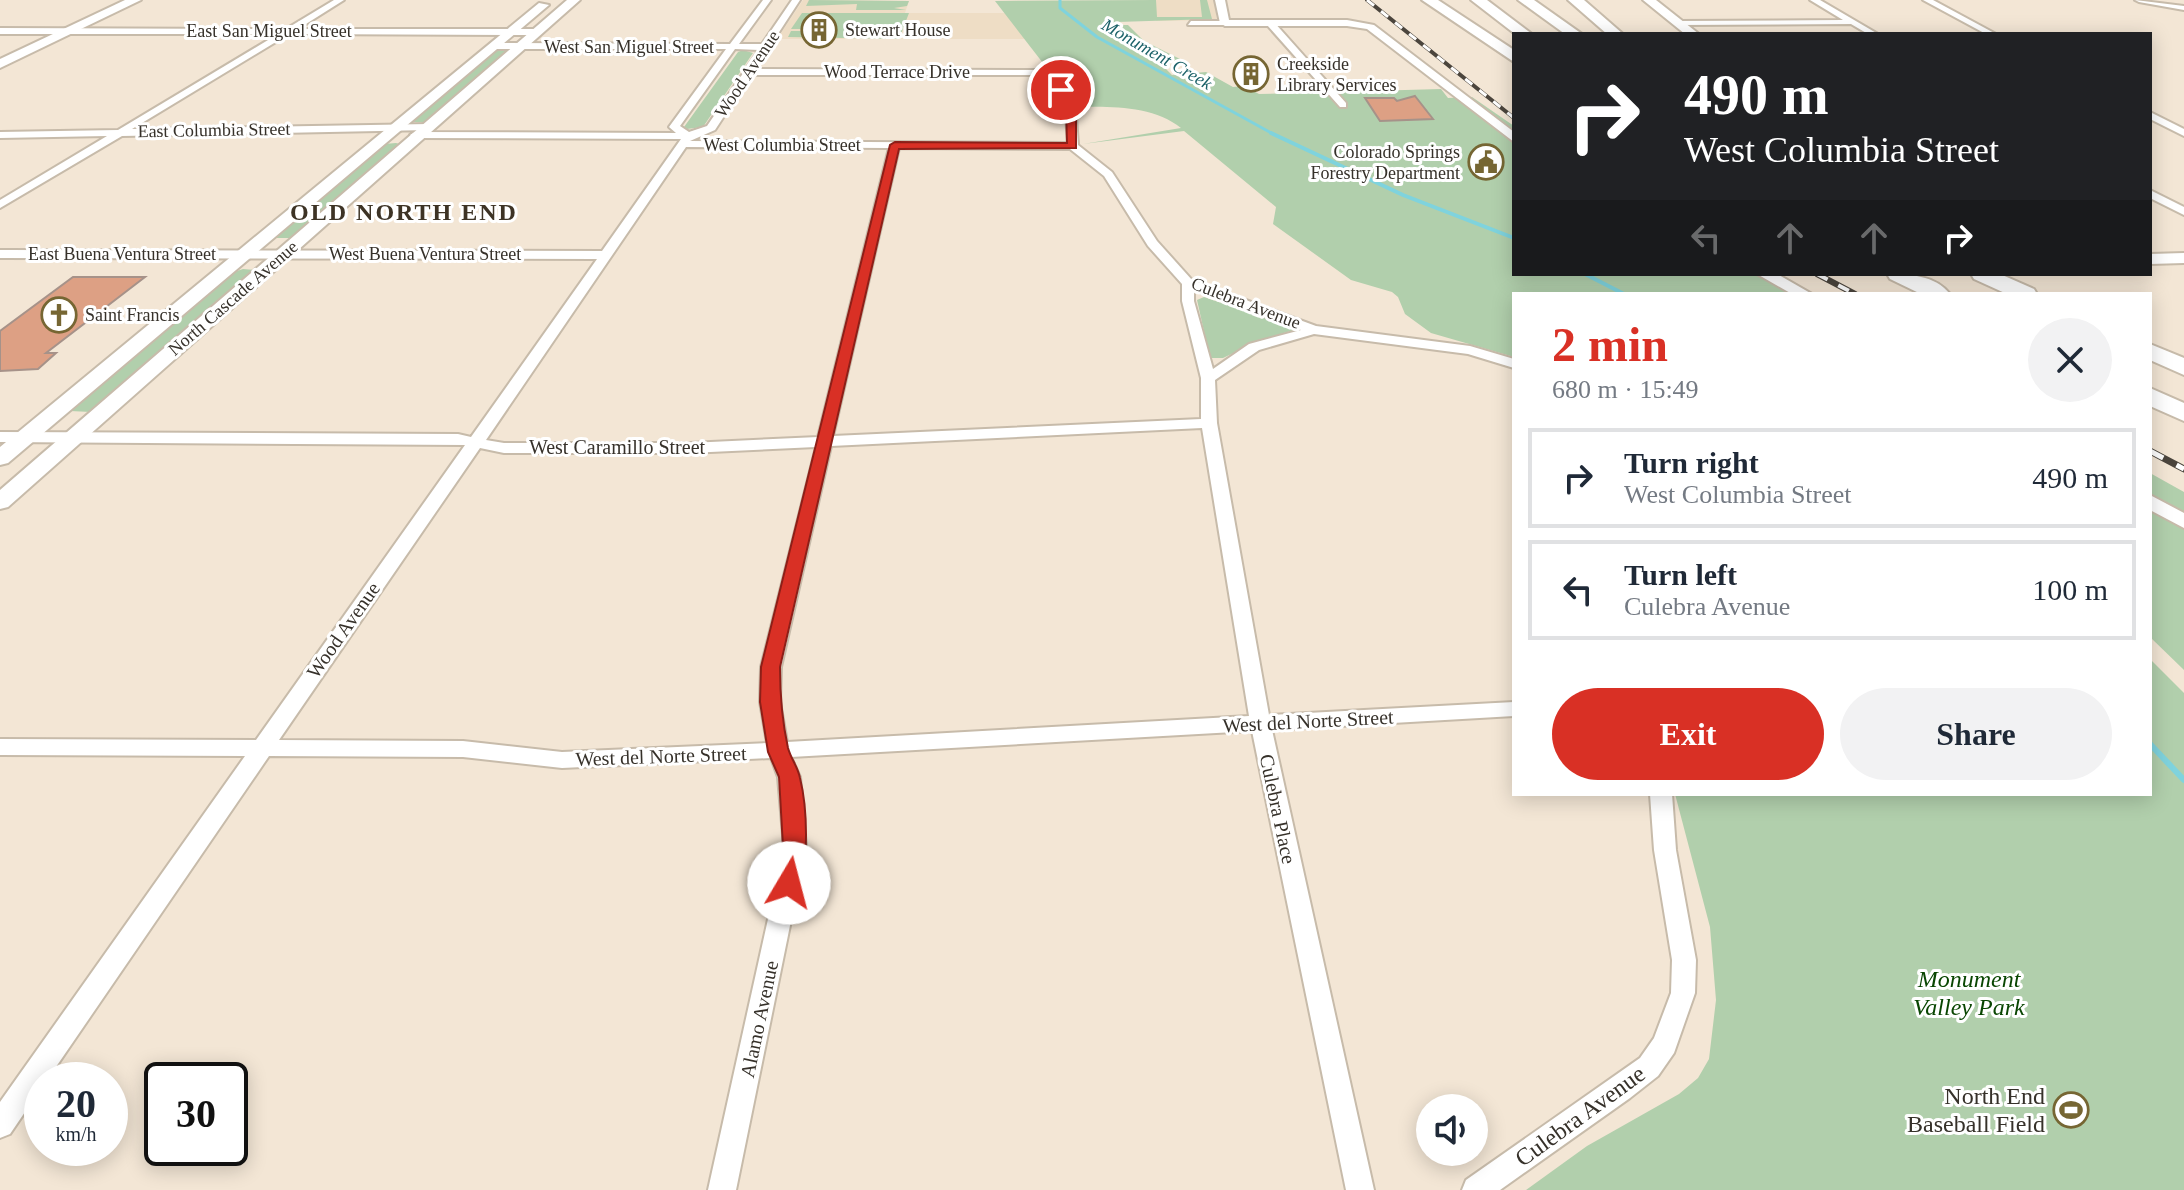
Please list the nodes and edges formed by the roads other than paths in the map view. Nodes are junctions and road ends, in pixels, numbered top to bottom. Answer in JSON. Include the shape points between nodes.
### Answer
{"nodes":[{"id":1,"x":112,"y":0,"type":"edge"},
{"id":2,"x":135,"y":0,"type":"edge"},
{"id":3,"x":340,"y":0,"type":"edge"},
{"id":4,"x":549,"y":0,"type":"edge"},
{"id":5,"x":574,"y":0,"type":"edge"},
{"id":6,"x":767,"y":0,"type":"edge"},
{"id":7,"x":796,"y":0,"type":"edge"},
{"id":8,"x":1220,"y":0,"type":"edge"},
{"id":9,"x":1429,"y":0,"type":"edge"},
{"id":10,"x":1478,"y":0,"type":"edge"},
{"id":11,"x":1525,"y":0,"type":"edge"},
{"id":12,"x":1575,"y":0,"type":"edge"},
{"id":13,"x":1649,"y":0,"type":"edge"},
{"id":14,"x":1814,"y":0,"type":"edge"},
{"id":15,"x":1927,"y":0,"type":"edge"},
{"id":16,"x":2139,"y":0,"type":"edge"},
{"id":17,"x":2184,"y":8,"type":"edge"},
{"id":18,"x":1852,"y":22,"type":"junction"},
{"id":19,"x":1191,"y":23,"type":"dead end"},
{"id":20,"x":1225,"y":23,"type":"junction"},
{"id":21,"x":1270,"y":23,"type":"junction"},
{"id":22,"x":1679,"y":23,"type":"junction"},
{"id":23,"x":0,"y":31,"type":"edge"},
{"id":24,"x":45,"y":31,"type":"junction"},
{"id":25,"x":70,"y":31,"type":"junction"},
{"id":26,"x":288,"y":31,"type":"junction"},
{"id":27,"x":511,"y":32,"type":"junction"},
{"id":28,"x":538,"y":32,"type":"junction"},
{"id":29,"x":1522,"y":32,"type":"edge"},
{"id":30,"x":1572,"y":32,"type":"edge"},
{"id":31,"x":1614,"y":32,"type":"edge"},
{"id":32,"x":1690,"y":32,"type":"edge"},
{"id":33,"x":1870,"y":32,"type":"edge"},
{"id":34,"x":1988,"y":32,"type":"edge"},
{"id":35,"x":493,"y":46,"type":"junction"},
{"id":36,"x":522,"y":46,"type":"junction"},
{"id":37,"x":734,"y":47,"type":"junction"},
{"id":38,"x":765,"y":47,"type":"junction"},
{"id":39,"x":0,"y":52,"type":"edge"},
{"id":40,"x":1512,"y":56,"type":"edge"},
{"id":41,"x":0,"y":64,"type":"edge"},
{"id":42,"x":749,"y":72,"type":"junction"},
{"id":43,"x":1343,"y":105,"type":"dead end"},
{"id":44,"x":2152,"y":116,"type":"edge"},
{"id":45,"x":391,"y":131,"type":"junction"},
{"id":46,"x":424,"y":131,"type":"junction"},
{"id":47,"x":121,"y":133,"type":"junction"},
{"id":48,"x":2184,"y":133,"type":"edge"},
{"id":49,"x":0,"y":135,"type":"edge"},
{"id":50,"x":1512,"y":137,"type":"edge"},
{"id":51,"x":686,"y":140,"type":"junction"},
{"id":52,"x":895,"y":145,"type":"junction"},
{"id":53,"x":1073,"y":146,"type":"junction"},
{"id":54,"x":2152,"y":194,"type":"edge"},
{"id":55,"x":0,"y":205,"type":"edge"},
{"id":56,"x":2184,"y":212,"type":"edge"},
{"id":57,"x":244,"y":253,"type":"junction"},
{"id":58,"x":0,"y":254,"type":"edge"},
{"id":59,"x":284,"y":254,"type":"junction"},
{"id":60,"x":605,"y":255,"type":"junction"},
{"id":61,"x":2184,"y":258,"type":"edge"},
{"id":62,"x":2152,"y":259,"type":"edge"},
{"id":63,"x":1769,"y":276,"type":"edge"},
{"id":64,"x":1902,"y":276,"type":"edge"},
{"id":65,"x":1986,"y":276,"type":"edge"},
{"id":66,"x":1188,"y":283,"type":"junction"},
{"id":67,"x":1800,"y":292,"type":"edge"},
{"id":68,"x":1935,"y":292,"type":"edge"},
{"id":69,"x":2022,"y":292,"type":"edge"},
{"id":70,"x":1314,"y":330,"type":"junction"},
{"id":71,"x":2152,"y":352,"type":"edge"},
{"id":72,"x":1512,"y":363,"type":"edge"},
{"id":73,"x":2184,"y":367,"type":"edge"},
{"id":74,"x":1208,"y":378,"type":"junction"},
{"id":75,"x":2152,"y":397,"type":"edge"},
{"id":76,"x":2184,"y":413,"type":"edge"},
{"id":77,"x":1209,"y":423,"type":"junction"},
{"id":78,"x":0,"y":437,"type":"edge"},
{"id":79,"x":25,"y":437,"type":"junction"},
{"id":80,"x":75,"y":437,"type":"junction"},
{"id":81,"x":823,"y":442,"type":"junction"},
{"id":82,"x":475,"y":444,"type":"junction"},
{"id":83,"x":0,"y":458,"type":"edge"},
{"id":84,"x":0,"y":502,"type":"edge"},
{"id":85,"x":2152,"y":502,"type":"edge"},
{"id":86,"x":2184,"y":522,"type":"edge"},
{"id":87,"x":1512,"y":709,"type":"edge"},
{"id":88,"x":1260,"y":723,"type":"junction"},
{"id":89,"x":0,"y":747,"type":"edge"},
{"id":90,"x":260,"y":748,"type":"junction"},
{"id":91,"x":779,"y":752,"type":"junction"},
{"id":92,"x":1661,"y":796,"type":"edge"},
{"id":93,"x":0,"y":1125,"type":"edge"},
{"id":94,"x":722,"y":1190,"type":"edge"},
{"id":95,"x":1360,"y":1190,"type":"edge"},
{"id":96,"x":1476,"y":1190,"type":"edge"}],
"edges":[{"from":1,"to":24,"type":"main road"},
{"from":2,"to":25,"type":"main road"},
{"from":3,"to":26,"type":"street"},
{"from":4,"to":27,"type":"main road","name":"North Cascade Avenue"},
{"from":5,"to":28,"type":"main road","name":"North Cascade Avenue"},
{"from":6,"to":37,"type":"street","name":"Wood Avenue"},
{"from":7,"to":38,"type":"street","name":"Wood Avenue"},
{"from":8,"to":20,"type":"street"},
{"from":9,"to":40,"type":"highway"},
{"from":10,"to":29,"type":"highway"},
{"from":11,"to":30,"type":"highway"},
{"from":12,"to":31,"type":"highway"},
{"from":13,"to":22,"type":"main road"},
{"from":14,"to":18,"type":"street"},
{"from":15,"to":34,"type":"street"},
{"from":16,"to":17,"type":"street"},
{"from":18,"to":22,"type":"street"},
{"from":18,"to":33,"type":"street"},
{"from":19,"to":20,"type":"street"},
{"from":20,"to":21,"type":"street"},
{"from":21,"to":43,"type":"street"},
{"from":21,"to":50,"type":"street","via":[[1363,25]]},
{"from":22,"to":32,"type":"main road"},
{"from":23,"to":24,"type":"street","name":"East San Miguel Street"},
{"from":24,"to":25,"type":"street","name":"East San Miguel Street"},
{"from":24,"to":39,"type":"main road"},
{"from":25,"to":26,"type":"street","name":"East San Miguel Street"},
{"from":25,"to":41,"type":"main road"},
{"from":26,"to":27,"type":"street","name":"East San Miguel Street"},
{"from":26,"to":47,"type":"street"},
{"from":27,"to":28,"type":"street","name":"East San Miguel Street"},
{"from":27,"to":35,"type":"main road","name":"North Cascade Avenue"},
{"from":28,"to":36,"type":"main road","name":"North Cascade Avenue"},
{"from":35,"to":36,"type":"street","name":"West San Miguel Street"},
{"from":35,"to":45,"type":"main road","name":"North Cascade Avenue"},
{"from":36,"to":37,"type":"street","name":"West San Miguel Street"},
{"from":36,"to":46,"type":"main road","name":"North Cascade Avenue"},
{"from":37,"to":38,"type":"street","name":"West San Miguel Street"},
{"from":37,"to":51,"type":"street","name":"Wood Avenue","via":[[674,127]]},
{"from":38,"to":42,"type":"street","name":"Wood Avenue"},
{"from":42,"to":51,"type":"street","name":"Wood Avenue","via":[[711,128]]},
{"from":42,"to":53,"type":"street","name":"Wood Terrace Drive","via":[[1046,72],[1070,103]]},
{"from":44,"to":48,"type":"street"},
{"from":45,"to":46,"type":"street","name":"West Columbia Street"},
{"from":45,"to":47,"type":"street","name":"East Columbia Street"},
{"from":45,"to":57,"type":"main road","name":"North Cascade Avenue"},
{"from":46,"to":51,"type":"street","name":"West Columbia Street"},
{"from":46,"to":59,"type":"main road","name":"North Cascade Avenue"},
{"from":47,"to":49,"type":"street","name":"East Columbia Street"},
{"from":47,"to":55,"type":"street"},
{"from":51,"to":52,"type":"street","name":"West Columbia Street"},
{"from":51,"to":60,"type":"street","name":"Wood Avenue"},
{"from":52,"to":53,"type":"street","name":"West Columbia Street"},
{"from":52,"to":81,"type":"street","name":"Alamo Avenue"},
{"from":53,"to":66,"type":"street","name":"Culebra Avenue","via":[[1108,174],[1152,243]]},
{"from":54,"to":56,"type":"street"},
{"from":57,"to":58,"type":"street","name":"East Buena Ventura Street"},
{"from":57,"to":59,"type":"street","name":"West Buena Ventura Street"},
{"from":57,"to":79,"type":"main road","name":"North Cascade Avenue"},
{"from":59,"to":60,"type":"street","name":"West Buena Ventura Street"},
{"from":59,"to":80,"type":"main road","name":"North Cascade Avenue"},
{"from":60,"to":82,"type":"street","name":"Wood Avenue"},
{"from":61,"to":62,"type":"main road"},
{"from":63,"to":67,"type":"street"},
{"from":64,"to":68,"type":"highway"},
{"from":65,"to":69,"type":"highway"},
{"from":66,"to":70,"type":"street","name":"Culebra Avenue"},
{"from":66,"to":74,"type":"street","name":"Culebra Place"},
{"from":70,"to":72,"type":"street","name":"Culebra Avenue","via":[[1470,350]]},
{"from":70,"to":74,"type":"street","via":[[1254,347]]},
{"from":71,"to":73,"type":"highway"},
{"from":74,"to":77,"type":"street","name":"Culebra Place"},
{"from":75,"to":76,"type":"highway"},
{"from":77,"to":81,"type":"street","name":"West Caramillo Street"},
{"from":77,"to":88,"type":"street","name":"Culebra Place"},
{"from":78,"to":79,"type":"street","name":"West Caramillo Street"},
{"from":79,"to":80,"type":"street","name":"West Caramillo Street"},
{"from":79,"to":83,"type":"main road","name":"North Cascade Avenue"},
{"from":80,"to":82,"type":"street","name":"West Caramillo Street","via":[[458,439]]},
{"from":80,"to":84,"type":"main road","name":"North Cascade Avenue"},
{"from":81,"to":82,"type":"street","name":"West Caramillo Street","via":[[648,449]]},
{"from":81,"to":91,"type":"street","name":"Alamo Avenue","via":[[771,667],[770,702]]},
{"from":82,"to":90,"type":"street","name":"Wood Avenue"},
{"from":85,"to":86,"type":"street"},
{"from":87,"to":88,"type":"street","name":"West del Norte Street"},
{"from":88,"to":91,"type":"street","name":"West del Norte Street"},
{"from":88,"to":95,"type":"street","name":"Culebra Place"},
{"from":89,"to":90,"type":"street","name":"West del Norte Street"},
{"from":90,"to":91,"type":"street","name":"West del Norte Street","via":[[463,749],[562,760]]},
{"from":90,"to":93,"type":"street","name":"Wood Avenue"},
{"from":91,"to":94,"type":"street","name":"Alamo Avenue","via":[[789,777],[795,847]]},
{"from":92,"to":96,"type":"street","name":"Culebra Avenue","via":[[1684,960],[1683,993],[1665,1045],[1649,1067],[1621,1089]]}]}
